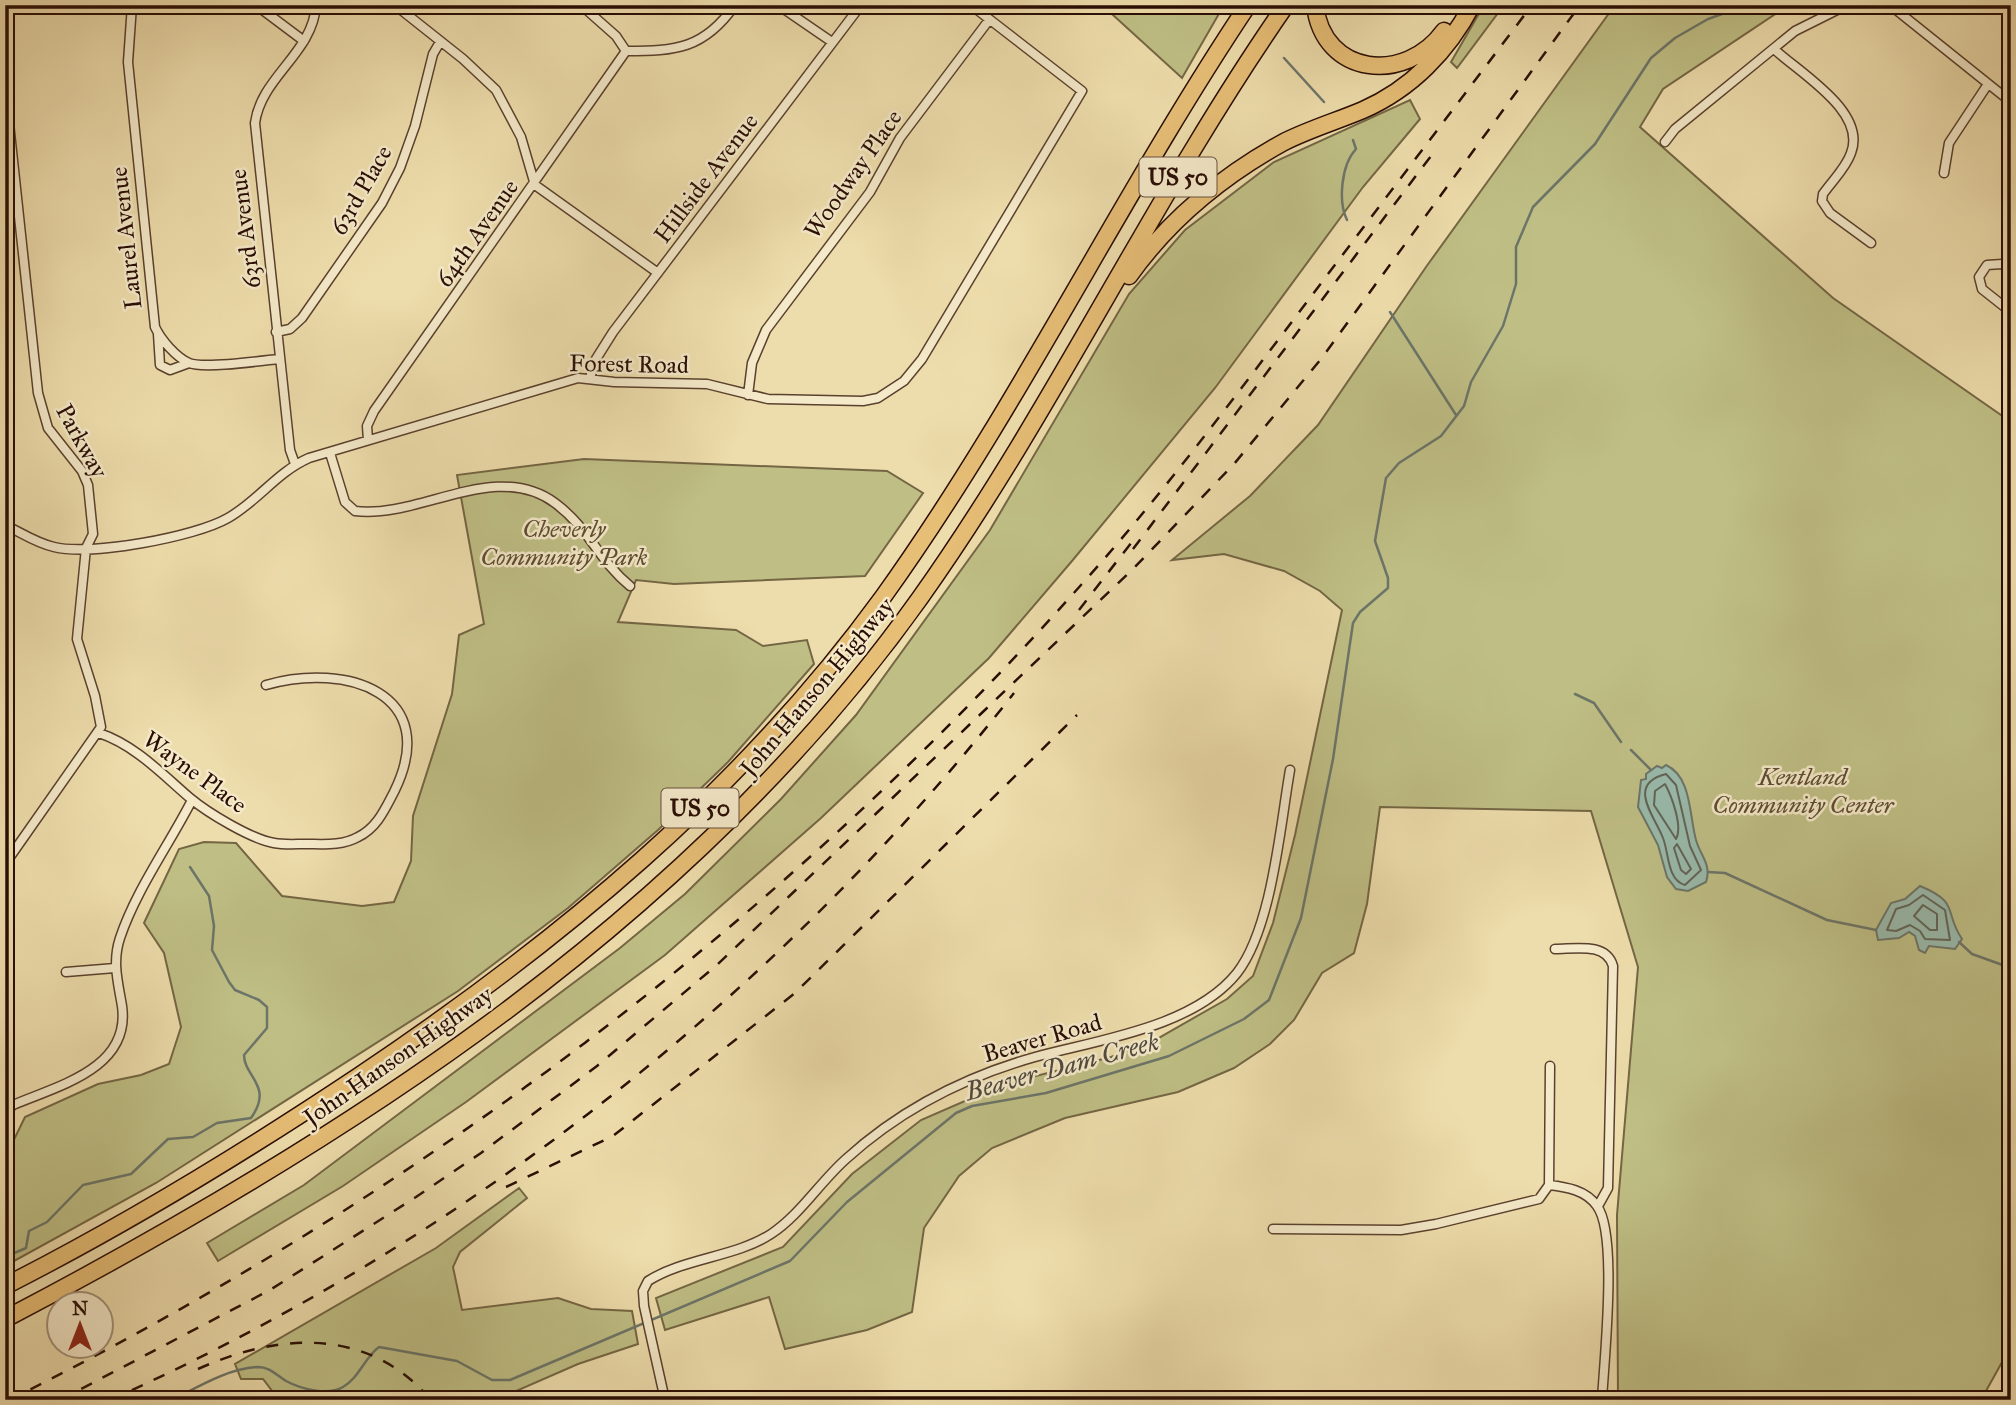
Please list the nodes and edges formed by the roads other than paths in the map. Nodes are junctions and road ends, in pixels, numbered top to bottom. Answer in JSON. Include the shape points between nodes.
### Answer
{"nodes":[{"id":1,"x":132,"y":5,"type":"edge"},
{"id":2,"x":256,"y":5,"type":"edge"},
{"id":3,"x":316,"y":5,"type":"edge"},
{"id":4,"x":395,"y":5,"type":"edge"},
{"id":5,"x":581,"y":5,"type":"edge"},
{"id":6,"x":735,"y":5,"type":"edge"},
{"id":7,"x":779,"y":5,"type":"edge"},
{"id":8,"x":861,"y":5,"type":"edge"},
{"id":9,"x":971,"y":5,"type":"edge"},
{"id":10,"x":1235,"y":5,"type":"edge"},
{"id":11,"x":1248,"y":5,"type":"edge"},
{"id":12,"x":1286,"y":5,"type":"edge"},
{"id":13,"x":1314,"y":5,"type":"edge"},
{"id":14,"x":1461,"y":5,"type":"edge"},
{"id":15,"x":1472,"y":5,"type":"edge"},
{"id":16,"x":1847,"y":5,"type":"edge"},
{"id":17,"x":1890,"y":5,"type":"edge"},
{"id":18,"x":989,"y":20,"type":"junction"},
{"id":19,"x":304,"y":41,"type":"junction"},
{"id":20,"x":440,"y":42,"type":"junction"},
{"id":21,"x":832,"y":42,"type":"junction"},
{"id":22,"x":1774,"y":50,"type":"junction"},
{"id":23,"x":626,"y":51,"type":"junction"},
{"id":24,"x":1988,"y":84,"type":"junction"},
{"id":25,"x":5,"y":86,"type":"edge"},
{"id":26,"x":2011,"y":102,"type":"edge"},
{"id":27,"x":1178,"y":114,"type":"junction"},
{"id":28,"x":1665,"y":142,"type":"dead end"},
{"id":29,"x":1944,"y":173,"type":"dead end"},
{"id":30,"x":535,"y":185,"type":"junction"},
{"id":31,"x":1871,"y":243,"type":"dead end"},
{"id":32,"x":2011,"y":271,"type":"edge"},
{"id":33,"x":658,"y":273,"type":"junction"},
{"id":34,"x":2011,"y":312,"type":"edge"},
{"id":35,"x":276,"y":332,"type":"junction"},
{"id":36,"x":158,"y":334,"type":"junction"},
{"id":37,"x":1074,"y":352,"type":"junction"},
{"id":38,"x":278,"y":359,"type":"junction"},
{"id":39,"x":189,"y":363,"type":"junction"},
{"id":40,"x":590,"y":378,"type":"junction"},
{"id":41,"x":748,"y":395,"type":"junction"},
{"id":42,"x":368,"y":440,"type":"junction"},
{"id":43,"x":330,"y":453,"type":"junction"},
{"id":44,"x":296,"y":464,"type":"junction"},
{"id":45,"x":5,"y":525,"type":"edge"},
{"id":46,"x":86,"y":548,"type":"junction"},
{"id":47,"x":630,"y":586,"type":"dead end"},
{"id":48,"x":266,"y":685,"type":"dead end"},
{"id":49,"x":99,"y":733,"type":"junction"},
{"id":50,"x":1290,"y":770,"type":"dead end"},
{"id":51,"x":192,"y":800,"type":"junction"},
{"id":52,"x":5,"y":864,"type":"edge"},
{"id":53,"x":1555,"y":949,"type":"dead end"},
{"id":54,"x":115,"y":968,"type":"junction"},
{"id":55,"x":66,"y":972,"type":"dead end"},
{"id":56,"x":1549,"y":1066,"type":"dead end"},
{"id":57,"x":5,"y":1112,"type":"edge"},
{"id":58,"x":1549,"y":1185,"type":"junction"},
{"id":59,"x":1598,"y":1206,"type":"junction"},
{"id":60,"x":1273,"y":1229,"type":"dead end"},
{"id":61,"x":5,"y":1286,"type":"edge"},
{"id":62,"x":5,"y":1319,"type":"edge"},
{"id":63,"x":665,"y":1400,"type":"edge"},
{"id":64,"x":1601,"y":1400,"type":"edge"}],
"edges":[{"from":1,"to":36,"type":"street","name":"Laurel Avenue","via":[[131,97]]},
{"from":2,"to":19,"type":"street"},
{"from":3,"to":19,"type":"street","name":"63rd Avenue"},
{"from":4,"to":20,"type":"street"},
{"from":5,"to":23,"type":"street"},
{"from":6,"to":23,"type":"street","via":[[720,25],[683,48]]},
{"from":7,"to":21,"type":"street"},
{"from":8,"to":21,"type":"street","name":"Hillside Avenue"},
{"from":9,"to":18,"type":"street"},
{"from":10,"to":27,"type":"highway","via":[[1196,71]]},
{"from":11,"to":27,"type":"highway","name":"John Hanson Highway","number":"US 50"},
{"from":12,"to":37,"type":"highway","name":"John Hanson Highway","number":"US 50"},
{"from":13,"to":14,"type":"highway","via":[[1324,35],[1337,50],[1360,63],[1383,67],[1408,62],[1425,52]]},
{"from":15,"to":37,"type":"highway","via":[[1445,47],[1406,85],[1255,158],[1205,195],[1150,248]]},
{"from":16,"to":22,"type":"street","via":[[1795,31]]},
{"from":17,"to":24,"type":"street"},
{"from":18,"to":41,"type":"street","name":"Woodway Place","via":[[900,138],[880,178],[766,330],[752,363]]},
{"from":18,"to":41,"type":"street","name":"Forest Road","via":[[1082,91],[922,359],[904,381],[878,398],[786,400]]},
{"from":19,"to":35,"type":"street","name":"63rd Avenue","via":[[264,93],[255,123]]},
{"from":20,"to":30,"type":"street","via":[[496,90],[524,145]]},
{"from":20,"to":35,"type":"street","name":"63rd Place","via":[[407,151],[382,203],[302,318],[290,329]]},
{"from":21,"to":33,"type":"street","name":"Hillside Avenue"},
{"from":22,"to":28,"type":"street","via":[[1742,72]]},
{"from":22,"to":31,"type":"street","via":[[1848,117],[1854,144],[1850,157],[1822,201],[1830,213]]},
{"from":23,"to":30,"type":"street","name":"64th Avenue"},
{"from":24,"to":26,"type":"street"},
{"from":24,"to":29,"type":"street","via":[[1949,143]]},
{"from":25,"to":46,"type":"street","name":"Parkway","via":[[38,393],[48,428],[88,485],[93,534]]},
{"from":27,"to":61,"type":"highway","name":"John Hanson Highway","number":"US 50","via":[[903,567],[824,673],[710,797],[563,928],[405,1044],[212,1170]]},
{"from":30,"to":33,"type":"street"},
{"from":30,"to":42,"type":"street","name":"64th Avenue","via":[[374,411],[367,426]]},
{"from":32,"to":34,"type":"street","via":[[2002,264],[1987,265],[1979,277],[1982,289]]},
{"from":33,"to":40,"type":"street","name":"Hillside Avenue","via":[[605,343]]},
{"from":35,"to":38,"type":"street","name":"63rd Avenue"},
{"from":36,"to":39,"type":"street","name":"Laurel Avenue"},
{"from":36,"to":39,"type":"street","via":[[160,365],[170,370]]},
{"from":37,"to":62,"type":"highway","name":"John Hanson Highway","number":"US 50","via":[[961,538],[885,645],[793,757],[672,876],[516,1002],[343,1123],[182,1223]]},
{"from":38,"to":39,"type":"street"},
{"from":38,"to":44,"type":"street","name":"63rd Avenue","via":[[290,450]]},
{"from":40,"to":41,"type":"street","name":"Forest Road","via":[[707,384]]},
{"from":40,"to":42,"type":"street","name":"Forest Road","via":[[564,380]]},
{"from":42,"to":43,"type":"street","name":"Forest Road"},
{"from":43,"to":44,"type":"street","name":"Forest Road"},
{"from":43,"to":47,"type":"street","via":[[345,502],[355,511],[380,511],[500,487],[534,492],[575,519]]},
{"from":44,"to":46,"type":"street","name":"Forest Road","via":[[246,507],[209,528]]},
{"from":45,"to":46,"type":"street","name":"Forest Road","via":[[46,545]]},
{"from":46,"to":49,"type":"street","name":"Parkway","via":[[77,639],[99,708]]},
{"from":48,"to":51,"type":"street","name":"Wayne Place","via":[[296,679],[356,682],[383,693],[394,704],[407,729],[408,752],[377,823],[345,842],[274,843]]},
{"from":49,"to":51,"type":"street","name":"Wayne Place","via":[[135,752]]},
{"from":49,"to":52,"type":"street"},
{"from":50,"to":63,"type":"street","name":"Beaver Road","via":[[1265,910],[1251,953],[1236,974],[1173,1016],[995,1069],[927,1100],[874,1135],[769,1236],[648,1282],[644,1306]]},
{"from":51,"to":54,"type":"street","via":[[125,926]]},
{"from":53,"to":59,"type":"street","via":[[1598,950],[1608,955],[1613,966],[1608,1188]]},
{"from":54,"to":55,"type":"street"},
{"from":54,"to":57,"type":"street","via":[[123,1015],[114,1047],[87,1073]]},
{"from":56,"to":58,"type":"street"},
{"from":58,"to":59,"type":"street","via":[[1584,1194]]},
{"from":58,"to":60,"type":"street","via":[[1539,1199],[1528,1203],[1401,1230]]},
{"from":59,"to":64,"type":"street","via":[[1607,1248]]}]}
